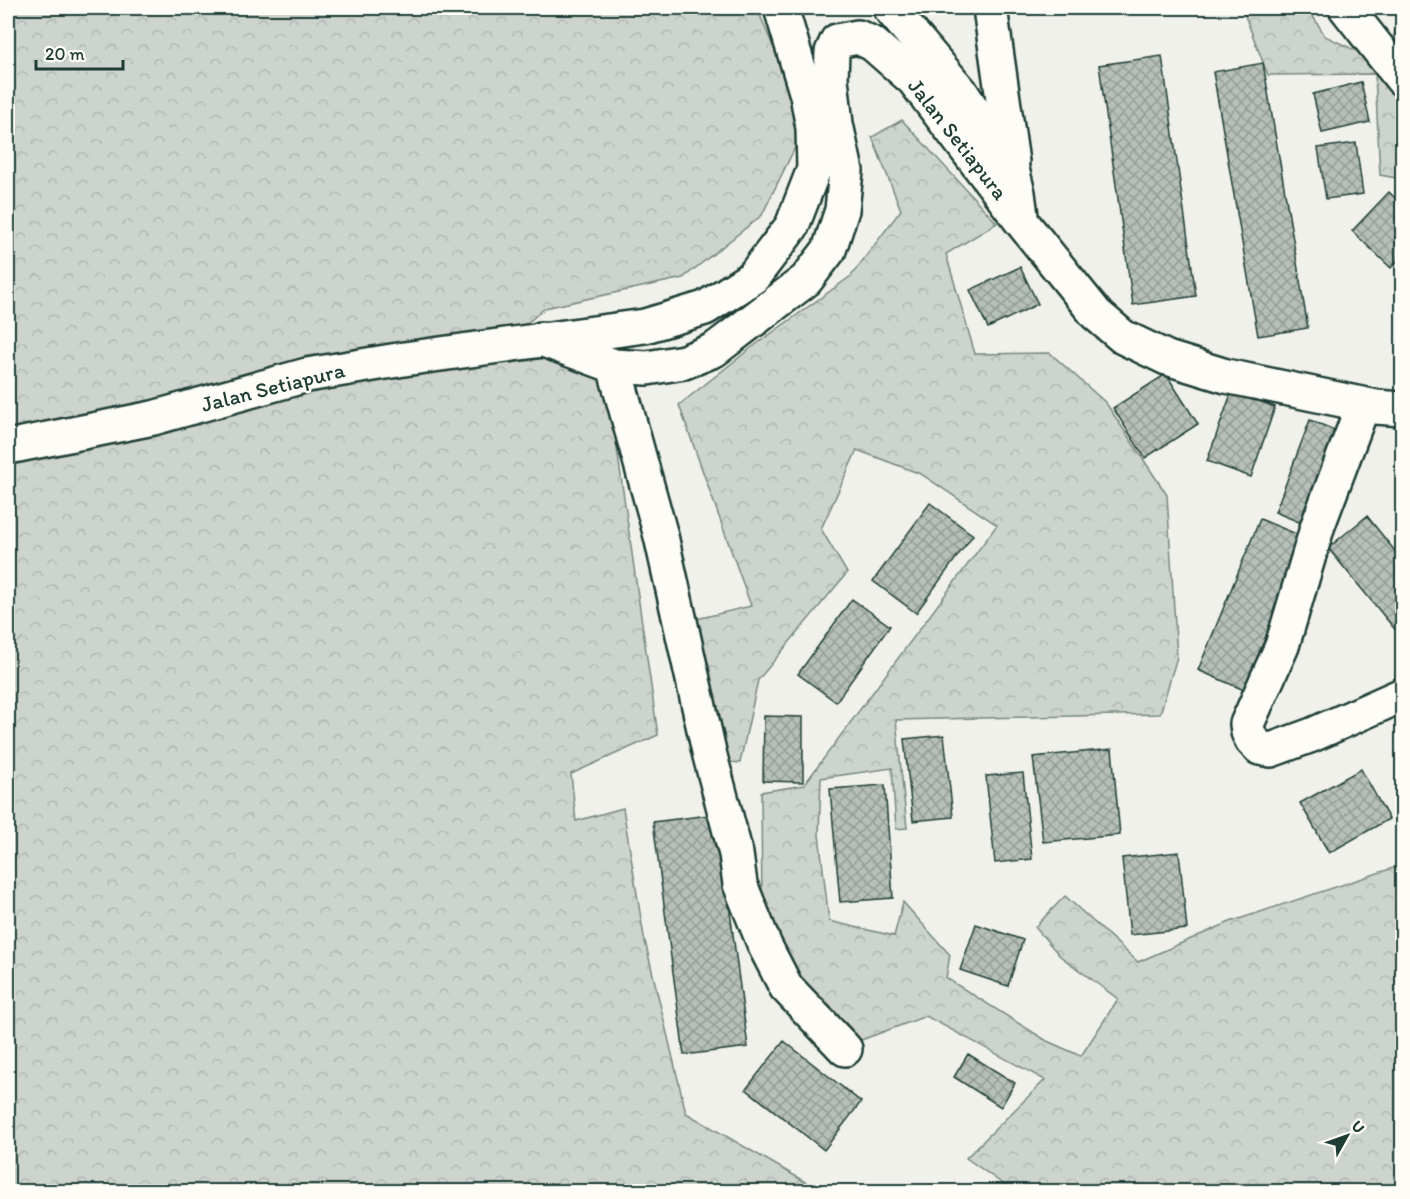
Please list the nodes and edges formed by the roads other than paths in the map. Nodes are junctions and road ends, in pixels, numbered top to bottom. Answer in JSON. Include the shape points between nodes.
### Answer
{"nodes":[{"id":1,"x":781,"y":8,"type":"edge"},
{"id":2,"x":890,"y":8,"type":"edge"},
{"id":3,"x":990,"y":8,"type":"edge"},
{"id":4,"x":1346,"y":8,"type":"edge"},
{"id":5,"x":1402,"y":79,"type":"edge"},
{"id":6,"x":1012,"y":169,"type":"junction"},
{"id":7,"x":1021,"y":221,"type":"junction"},
{"id":8,"x":541,"y":339,"type":"junction"},
{"id":9,"x":614,"y":366,"type":"junction"},
{"id":10,"x":1364,"y":405,"type":"junction"},
{"id":11,"x":1402,"y":409,"type":"edge"},
{"id":12,"x":8,"y":447,"type":"edge"},
{"id":13,"x":1402,"y":695,"type":"edge"},
{"id":14,"x":845,"y":1049,"type":"dead end"}],
"edges":[{"from":1,"to":8,"type":"street","name":"Jalan Setiapura","via":[[813,128],[814,169],[792,226],[753,277],[705,308],[645,326]]},
{"from":2,"to":6,"type":"street","name":"Jalan Setiapura","via":[[961,93]]},
{"from":3,"to":6,"type":"street"},
{"from":4,"to":5,"type":"street"},
{"from":6,"to":7,"type":"street","name":"Jalan Setiapura"},
{"from":7,"to":9,"type":"street","name":"Jalan Setiapura","via":[[914,80],[873,44],[858,37],[837,41],[831,52],[831,79],[846,171],[842,210],[829,250],[806,280],[714,350],[684,362],[647,368]]},
{"from":7,"to":10,"type":"street","name":"Jalan Setiapura","via":[[1096,314],[1123,337],[1167,358],[1226,376]]},
{"from":8,"to":9,"type":"street","name":"Jalan Setiapura"},
{"from":8,"to":12,"type":"street","name":"Jalan Setiapura","via":[[307,375],[153,418]]},
{"from":9,"to":14,"type":"street","via":[[661,536],[740,884],[786,987]]},
{"from":10,"to":11,"type":"street","name":"Jalan Setiapura"},
{"from":10,"to":13,"type":"street","via":[[1318,525],[1282,646],[1247,724],[1248,732],[1260,748],[1271,750]]}]}
